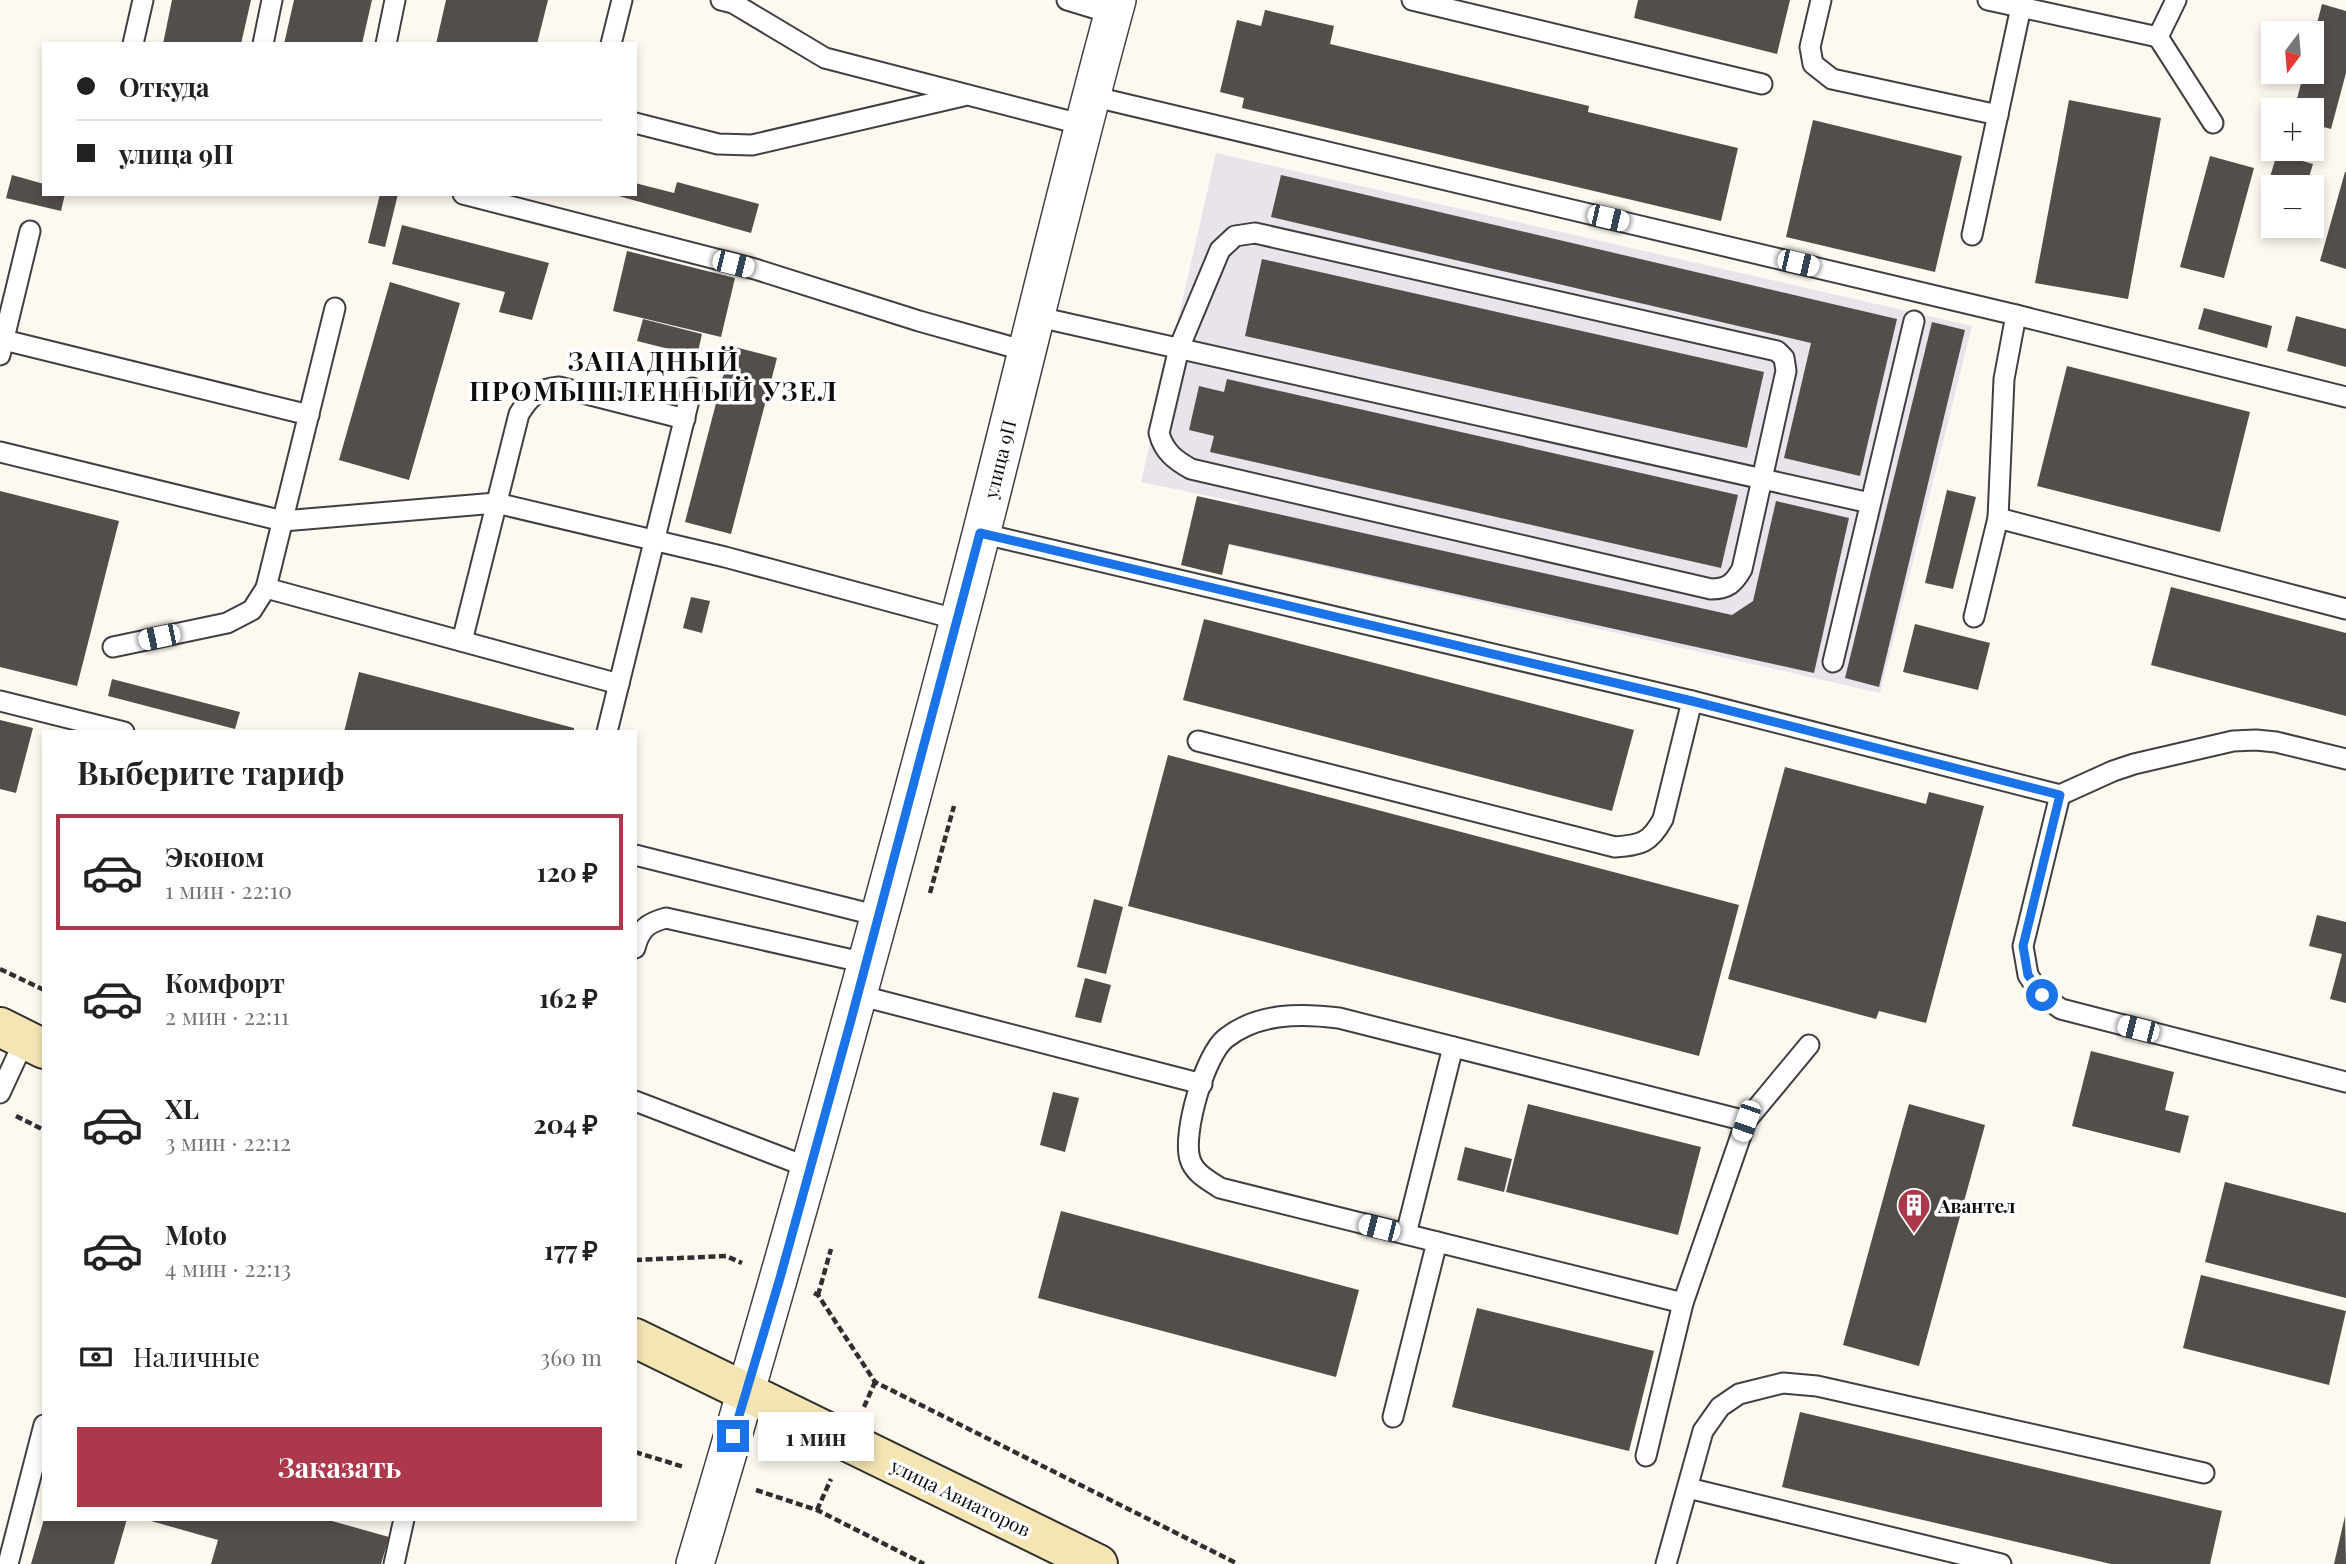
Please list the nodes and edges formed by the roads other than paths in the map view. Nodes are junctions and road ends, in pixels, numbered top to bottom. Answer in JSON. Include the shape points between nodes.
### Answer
{"nodes":[{"id":1,"x":143,"y":0,"type":"edge"},
{"id":2,"x":272,"y":0,"type":"edge"},
{"id":3,"x":396,"y":0,"type":"edge"},
{"id":4,"x":622,"y":0,"type":"edge"},
{"id":5,"x":721,"y":0,"type":"edge"},
{"id":6,"x":1067,"y":0,"type":"edge"},
{"id":7,"x":1412,"y":0,"type":"edge"},
{"id":8,"x":1821,"y":0,"type":"edge"},
{"id":9,"x":1988,"y":0,"type":"edge"},
{"id":10,"x":2176,"y":0,"type":"edge"},
{"id":11,"x":1115,"y":7,"type":"edge"},
{"id":12,"x":2021,"y":7,"type":"junction"},
{"id":13,"x":2158,"y":37,"type":"junction"},
{"id":14,"x":133,"y":42,"type":"edge"},
{"id":15,"x":263,"y":42,"type":"edge"},
{"id":16,"x":386,"y":42,"type":"edge"},
{"id":17,"x":612,"y":42,"type":"edge"},
{"id":18,"x":1762,"y":84,"type":"dead end"},
{"id":19,"x":967,"y":95,"type":"junction"},
{"id":20,"x":1087,"y":111,"type":"junction"},
{"id":21,"x":1998,"y":115,"type":"junction"},
{"id":22,"x":2213,"y":123,"type":"dead end"},
{"id":23,"x":637,"y":124,"type":"edge"},
{"id":24,"x":471,"y":196,"type":"edge"},
{"id":25,"x":30,"y":231,"type":"dead end"},
{"id":26,"x":1972,"y":235,"type":"dead end"},
{"id":27,"x":335,"y":308,"type":"dead end"},
{"id":28,"x":2016,"y":315,"type":"junction"},
{"id":29,"x":1914,"y":321,"type":"dead end"},
{"id":30,"x":1030,"y":333,"type":"junction"},
{"id":31,"x":2,"y":348,"type":"edge"},
{"id":32,"x":1179,"y":348,"type":"junction"},
{"id":33,"x":692,"y":388,"type":"dead end"},
{"id":34,"x":2346,"y":397,"type":"edge"},
{"id":35,"x":309,"y":415,"type":"junction"},
{"id":36,"x":685,"y":419,"type":"junction"},
{"id":37,"x":0,"y":452,"type":"edge"},
{"id":38,"x":1762,"y":478,"type":"junction"},
{"id":39,"x":496,"y":503,"type":"junction"},
{"id":40,"x":1870,"y":503,"type":"junction"},
{"id":41,"x":1998,"y":519,"type":"junction"},
{"id":42,"x":283,"y":521,"type":"junction"},
{"id":43,"x":980,"y":533,"type":"junction"},
{"id":44,"x":654,"y":541,"type":"junction"},
{"id":45,"x":265,"y":588,"type":"junction"},
{"id":46,"x":2346,"y":610,"type":"edge"},
{"id":47,"x":1974,"y":617,"type":"dead end"},
{"id":48,"x":959,"y":620,"type":"junction"},
{"id":49,"x":462,"y":641,"type":"junction"},
{"id":50,"x":113,"y":647,"type":"dead end"},
{"id":51,"x":1833,"y":662,"type":"dead end"},
{"id":52,"x":619,"y":684,"type":"junction"},
{"id":53,"x":0,"y":701,"type":"edge"},
{"id":54,"x":1692,"y":701,"type":"junction"},
{"id":55,"x":116,"y":730,"type":"edge"},
{"id":56,"x":608,"y":730,"type":"edge"},
{"id":57,"x":1198,"y":741,"type":"dead end"},
{"id":58,"x":2346,"y":760,"type":"edge"},
{"id":59,"x":2060,"y":795,"type":"junction"},
{"id":60,"x":637,"y":856,"type":"edge"},
{"id":61,"x":879,"y":916,"type":"junction"},
{"id":62,"x":637,"y":940,"type":"edge"},
{"id":63,"x":862,"y":979,"type":"junction"},
{"id":64,"x":23,"y":1038,"type":"edge"},
{"id":65,"x":1809,"y":1045,"type":"dead end"},
{"id":66,"x":1453,"y":1047,"type":"junction"},
{"id":67,"x":2346,"y":1082,"type":"edge"},
{"id":68,"x":1202,"y":1084,"type":"junction"},
{"id":69,"x":0,"y":1093,"type":"edge"},
{"id":70,"x":637,"y":1102,"type":"edge"},
{"id":71,"x":1746,"y":1121,"type":"junction"},
{"id":72,"x":810,"y":1168,"type":"junction"},
{"id":73,"x":1406,"y":1234,"type":"junction"},
{"id":74,"x":1437,"y":1242,"type":"junction"},
{"id":75,"x":1684,"y":1303,"type":"junction"},
{"id":76,"x":637,"y":1339,"type":"edge"},
{"id":77,"x":746,"y":1392,"type":"junction"},
{"id":78,"x":1393,"y":1417,"type":"dead end"},
{"id":79,"x":42,"y":1433,"type":"edge"},
{"id":80,"x":1646,"y":1456,"type":"dead end"},
{"id":81,"x":2204,"y":1473,"type":"dead end"},
{"id":82,"x":1688,"y":1488,"type":"junction"},
{"id":83,"x":404,"y":1521,"type":"edge"},
{"id":84,"x":8,"y":1564,"type":"edge"},
{"id":85,"x":394,"y":1564,"type":"edge"},
{"id":86,"x":695,"y":1564,"type":"edge"},
{"id":87,"x":1098,"y":1564,"type":"edge"},
{"id":88,"x":1666,"y":1564,"type":"edge"},
{"id":89,"x":2001,"y":1564,"type":"edge"}],
"edges":[{"from":1,"to":14,"type":"lane"},
{"from":2,"to":15,"type":"lane"},
{"from":3,"to":16,"type":"lane"},
{"from":4,"to":17,"type":"lane"},
{"from":5,"to":19,"type":"lane","via":[[825,58]]},
{"from":6,"to":11,"type":"lane"},
{"from":7,"to":18,"type":"lane"},
{"from":8,"to":21,"type":"lane","via":[[1810,47],[1814,64],[1832,79]]},
{"from":9,"to":12,"type":"lane"},
{"from":10,"to":13,"type":"lane"},
{"from":11,"to":20,"type":"street","name":"улица 9П"},
{"from":12,"to":13,"type":"lane"},
{"from":12,"to":21,"type":"lane"},
{"from":13,"to":22,"type":"lane"},
{"from":19,"to":20,"type":"lane"},
{"from":19,"to":23,"type":"lane","via":[[752,145],[718,144]]},
{"from":20,"to":28,"type":"lane"},
{"from":20,"to":30,"type":"street","name":"улица 9П"},
{"from":21,"to":26,"type":"lane"},
{"from":24,"to":30,"type":"lane","via":[[755,269],[919,321]]},
{"from":25,"to":31,"type":"lane"},
{"from":27,"to":35,"type":"lane"},
{"from":28,"to":34,"type":"lane"},
{"from":28,"to":41,"type":"lane","via":[[2004,379]]},
{"from":29,"to":40,"type":"lane"},
{"from":30,"to":32,"type":"lane"},
{"from":30,"to":43,"type":"street","name":"улица 9П"},
{"from":31,"to":35,"type":"lane"},
{"from":32,"to":38,"type":"lane"},
{"from":32,"to":38,"type":"lane","via":[[1159,433],[1174,459],[1191,469],[1698,586],[1724,589],[1736,580]]},
{"from":32,"to":38,"type":"lane","via":[[1220,250],[1235,236],[1255,233],[1777,351],[1784,358],[1786,371]]},
{"from":33,"to":36,"type":"lane"},
{"from":35,"to":42,"type":"lane"},
{"from":36,"to":39,"type":"lane","via":[[559,387],[542,389],[528,398],[519,414]]},
{"from":36,"to":44,"type":"lane"},
{"from":37,"to":42,"type":"lane"},
{"from":38,"to":40,"type":"lane"},
{"from":39,"to":42,"type":"lane"},
{"from":39,"to":44,"type":"lane"},
{"from":39,"to":49,"type":"lane"},
{"from":40,"to":51,"type":"lane"},
{"from":41,"to":46,"type":"lane"},
{"from":41,"to":47,"type":"lane"},
{"from":42,"to":45,"type":"lane"},
{"from":43,"to":48,"type":"street","name":"улица 9П"},
{"from":43,"to":54,"type":"lane"},
{"from":44,"to":48,"type":"lane"},
{"from":44,"to":52,"type":"lane"},
{"from":45,"to":49,"type":"lane"},
{"from":45,"to":50,"type":"lane","via":[[251,610],[228,623]]},
{"from":48,"to":61,"type":"street","name":"улица 9П"},
{"from":49,"to":52,"type":"lane"},
{"from":52,"to":56,"type":"lane"},
{"from":53,"to":55,"type":"lane"},
{"from":54,"to":57,"type":"lane","via":[[1663,819],[1640,845],[1615,847]]},
{"from":54,"to":59,"type":"lane"},
{"from":58,"to":59,"type":"lane","via":[[2276,742],[2233,740],[2124,767]]},
{"from":59,"to":67,"type":"lane","via":[[2023,946],[2028,975],[2042,995],[2061,1009]]},
{"from":60,"to":61,"type":"lane"},
{"from":61,"to":63,"type":"street","name":"улица 9П"},
{"from":62,"to":63,"type":"lane","via":[[649,922],[666,918]]},
{"from":63,"to":68,"type":"lane"},
{"from":63,"to":72,"type":"street","name":"улица 9П"},
{"from":64,"to":69,"type":"lane"},
{"from":65,"to":71,"type":"lane"},
{"from":66,"to":68,"type":"lane","via":[[1339,1018],[1283,1015],[1247,1025],[1224,1039]]},
{"from":66,"to":71,"type":"lane"},
{"from":66,"to":73,"type":"lane"},
{"from":68,"to":73,"type":"lane","via":[[1188,1139],[1190,1160],[1200,1175],[1220,1188]]},
{"from":70,"to":72,"type":"lane"},
{"from":71,"to":75,"type":"lane"},
{"from":72,"to":77,"type":"street","name":"улица 9П"},
{"from":73,"to":74,"type":"lane"},
{"from":74,"to":75,"type":"lane"},
{"from":74,"to":78,"type":"lane"},
{"from":75,"to":80,"type":"lane"},
{"from":76,"to":77,"type":"main road","name":"улица Авиаторов"},
{"from":77,"to":86,"type":"street","name":"улица 9П"},
{"from":77,"to":87,"type":"main road","name":"улица Авиаторов"},
{"from":79,"to":84,"type":"lane"},
{"from":81,"to":82,"type":"lane","via":[[1817,1385],[1783,1383],[1739,1394],[1720,1407],[1703,1431]]},
{"from":82,"to":88,"type":"lane"},
{"from":82,"to":89,"type":"lane"},
{"from":83,"to":85,"type":"lane"}]}
